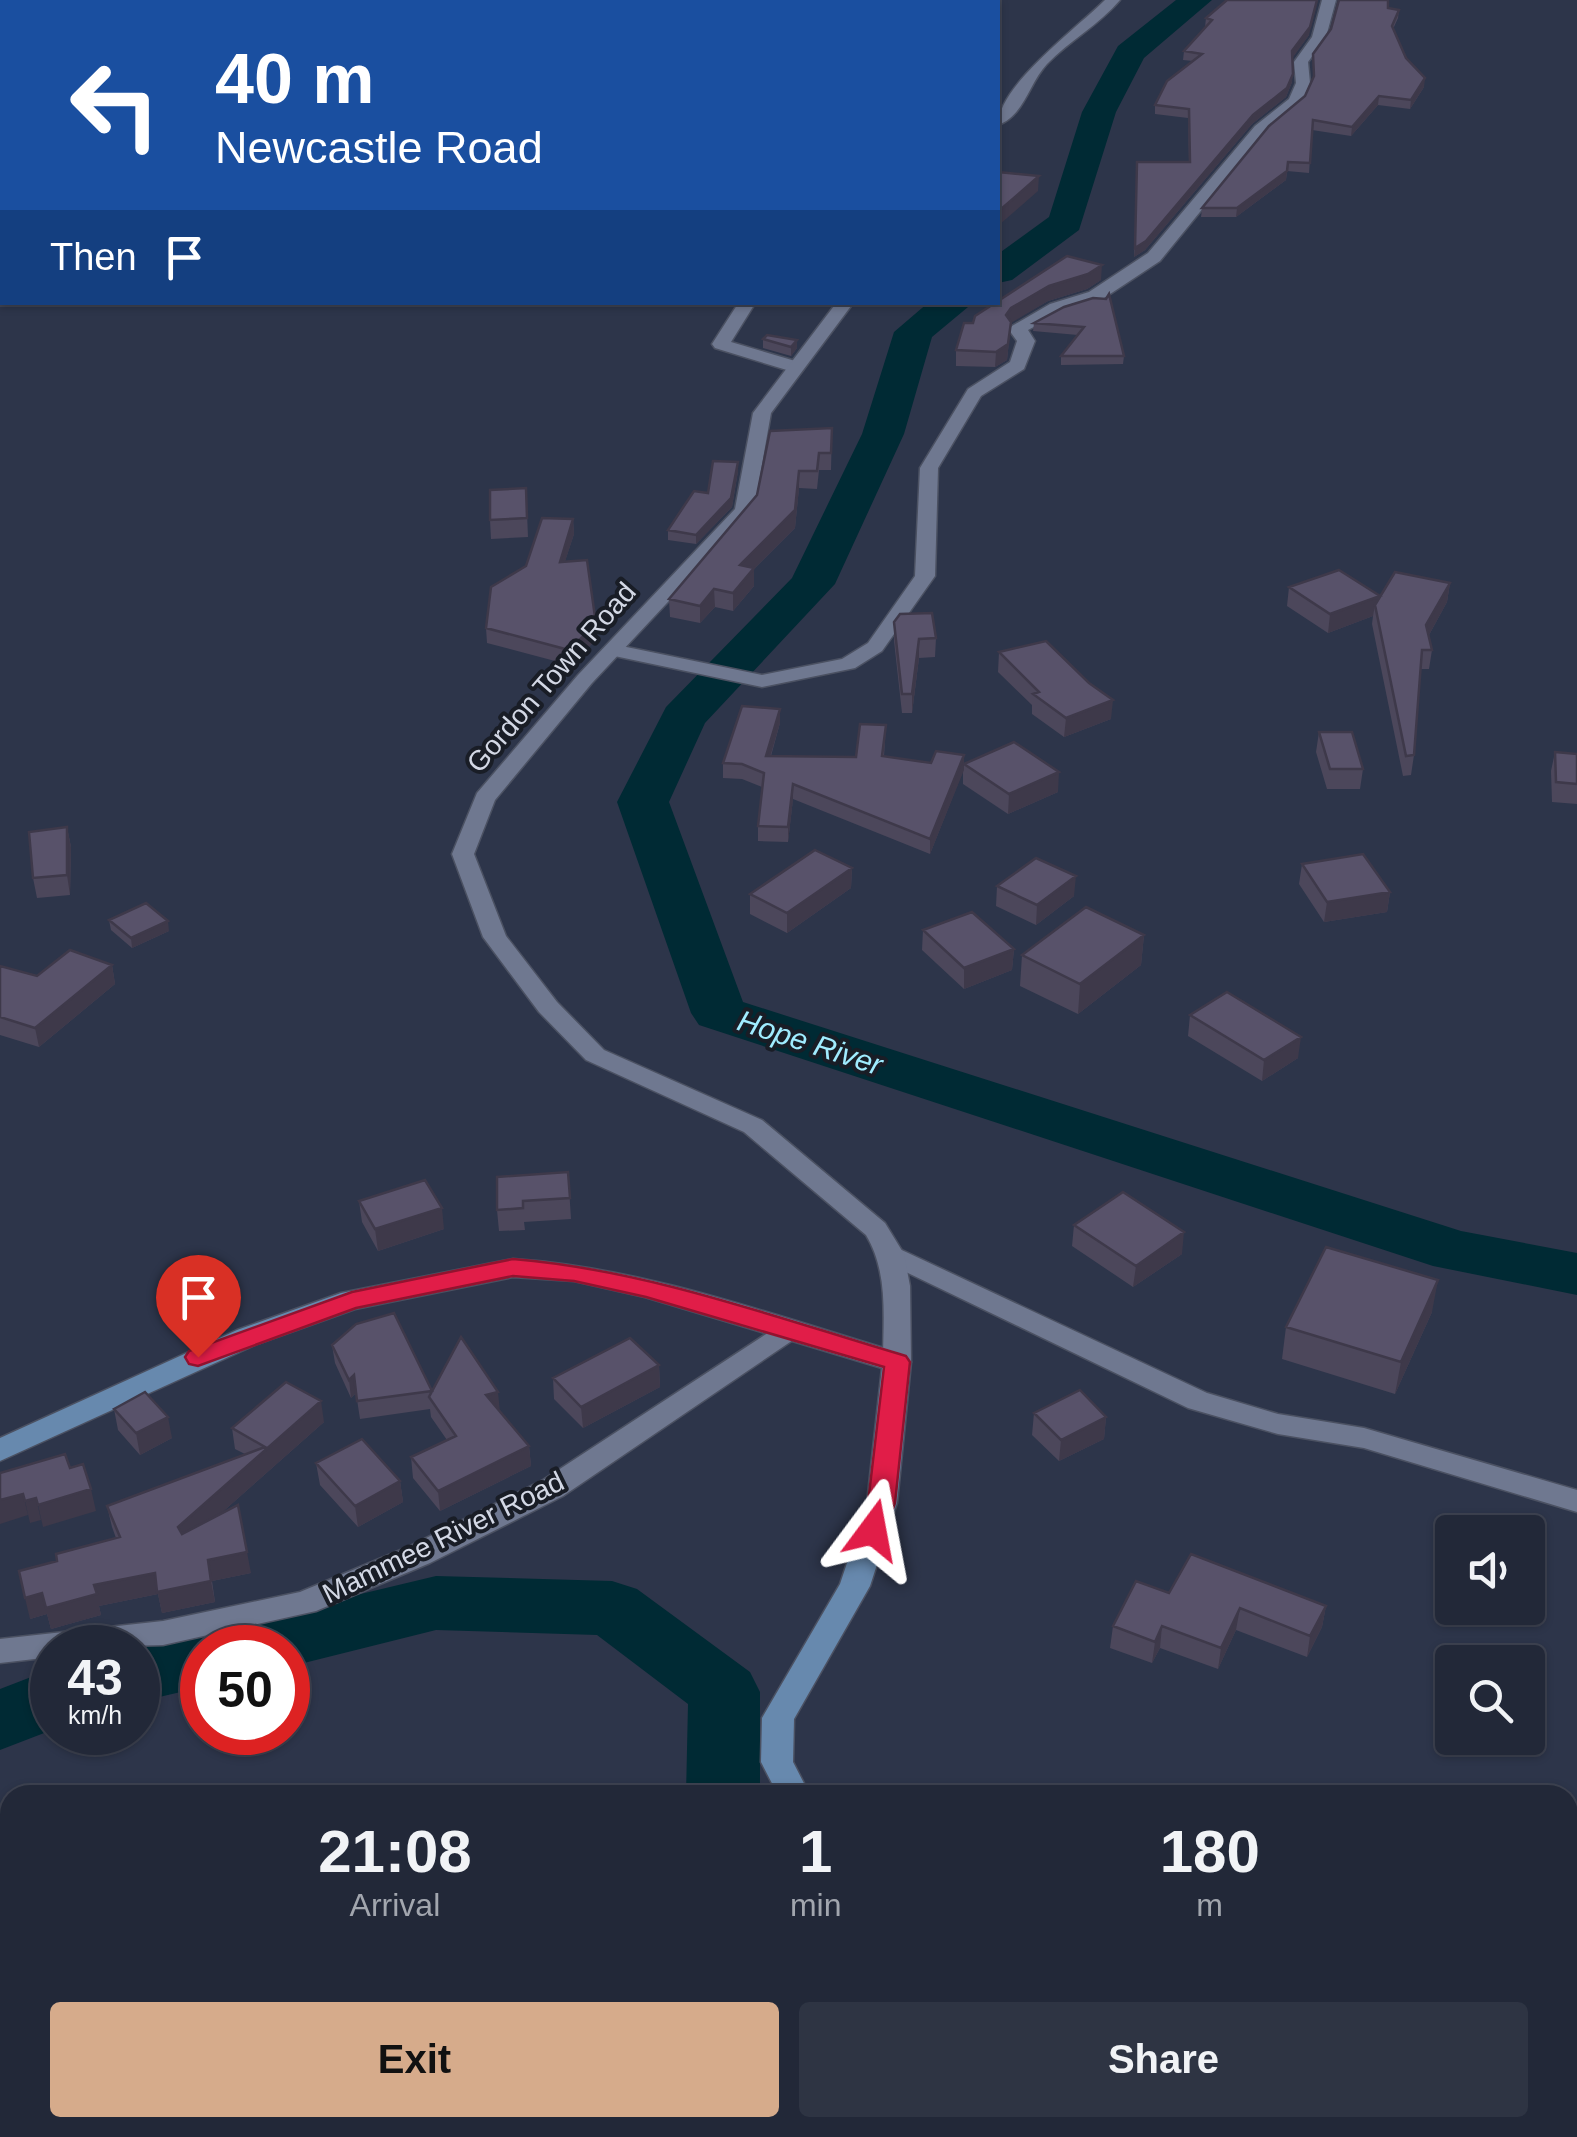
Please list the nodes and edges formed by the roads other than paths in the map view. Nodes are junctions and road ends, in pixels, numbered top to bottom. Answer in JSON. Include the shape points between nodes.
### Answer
{"nodes":[{"id":1,"x":1112,"y":0,"type":"edge"},
{"id":2,"x":1329,"y":0,"type":"edge"},
{"id":3,"x":1000,"y":120,"type":"edge"},
{"id":4,"x":746,"y":305,"type":"edge"},
{"id":5,"x":844,"y":305,"type":"edge"},
{"id":6,"x":796,"y":367,"type":"junction"},
{"id":7,"x":612,"y":650,"type":"junction"},
{"id":8,"x":891,"y":1254,"type":"junction"},
{"id":9,"x":786,"y":1331,"type":"junction"},
{"id":10,"x":897,"y":1362,"type":"junction"},
{"id":11,"x":0,"y":1450,"type":"edge"},
{"id":12,"x":1577,"y":1501,"type":"edge"},
{"id":13,"x":0,"y":1651,"type":"edge"},
{"id":14,"x":789,"y":1785,"type":"edge"}],
"edges":[{"from":1,"to":3,"type":"street","via":[[1040,62]]},
{"from":2,"to":7,"type":"street","via":[[1319,38],[1301,62],[1296,101],[1260,129],[1154,257],[1095,296],[1018,330],[1026,341],[1018,366],[974,393],[929,468],[925,576],[874,647],[848,664],[762,681]]},
{"from":4,"to":6,"type":"street","via":[[720,344]]},
{"from":5,"to":6,"type":"street","name":"Gordon Town Road"},
{"from":6,"to":7,"type":"street","name":"Gordon Town Road","via":[[762,412],[744,510]]},
{"from":7,"to":8,"type":"street","name":"Gordon Town Road","via":[[485,798],[463,854],[496,937],[548,1007],[595,1055],[753,1126],[876,1228]]},
{"from":8,"to":10,"type":"street"},
{"from":8,"to":12,"type":"street","via":[[1198,1401],[1278,1424],[1364,1438]]},
{"from":9,"to":10,"type":"main road"},
{"from":9,"to":11,"type":"main road","via":[[647,1288],[574,1272],[513,1268],[352,1300],[247,1337]]},
{"from":9,"to":13,"type":"street","name":"Mammee River Road","via":[[553,1488],[305,1603],[163,1633]]},
{"from":10,"to":14,"type":"main road","via":[[882,1503],[855,1586],[778,1718],[777,1762]]}]}
